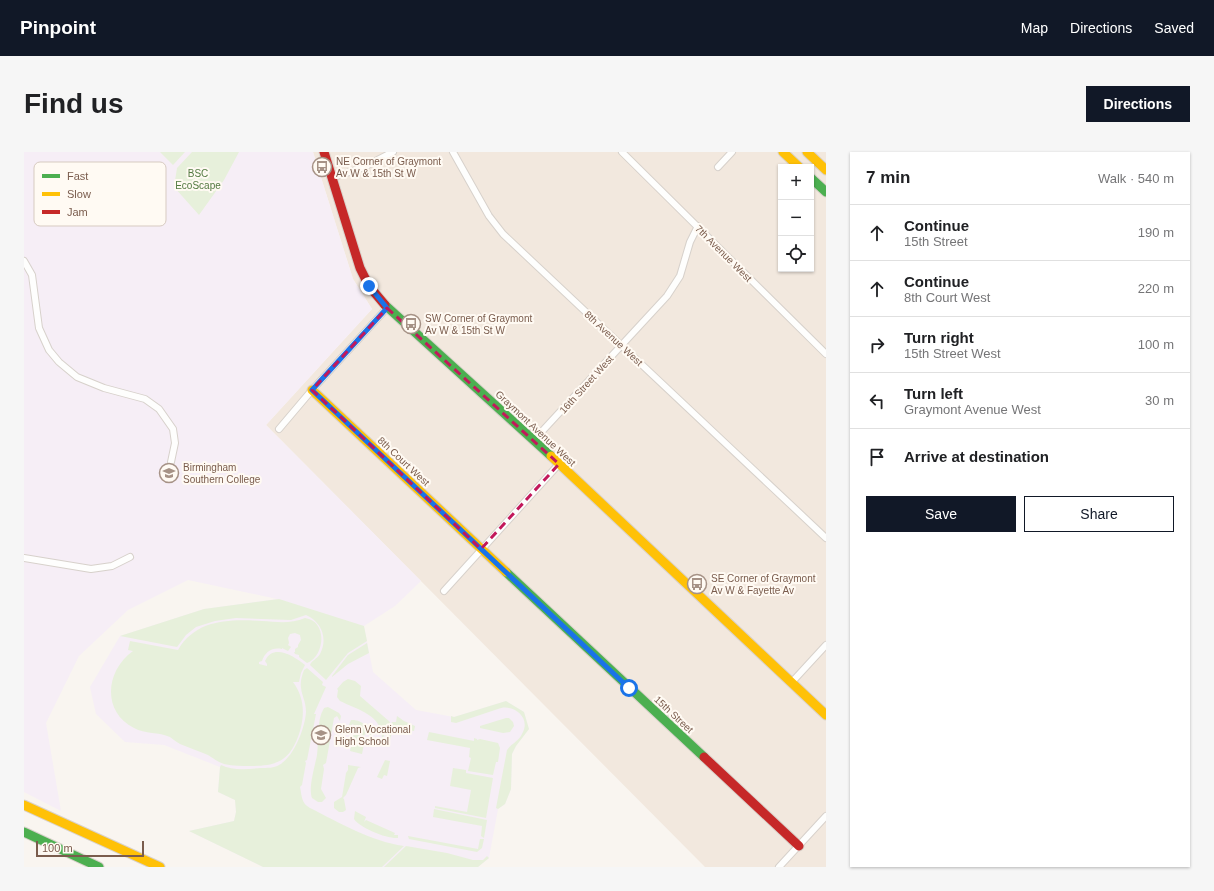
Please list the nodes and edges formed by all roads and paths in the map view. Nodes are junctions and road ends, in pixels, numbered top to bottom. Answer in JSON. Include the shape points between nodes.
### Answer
{"nodes":[{"id":1,"x":324,"y":152,"type":"edge"},
{"id":2,"x":393,"y":152,"type":"edge"},
{"id":3,"x":453,"y":152,"type":"edge"},
{"id":4,"x":622,"y":152,"type":"edge"},
{"id":5,"x":732,"y":152,"type":"edge"},
{"id":6,"x":783,"y":152,"type":"edge"},
{"id":7,"x":807,"y":152,"type":"edge"},
{"id":8,"x":796,"y":164,"type":"edge"},
{"id":9,"x":718,"y":167,"type":"dead end"},
{"id":10,"x":826,"y":170,"type":"edge"},
{"id":11,"x":331,"y":178,"type":"junction"},
{"id":12,"x":814,"y":181,"type":"edge"},
{"id":13,"x":826,"y":192,"type":"edge"},
{"id":14,"x":698,"y":226,"type":"junction"},
{"id":15,"x":24,"y":261,"type":"edge"},
{"id":16,"x":387,"y":308,"type":"junction"},
{"id":17,"x":621,"y":345,"type":"junction"},
{"id":18,"x":826,"y":354,"type":"edge"},
{"id":19,"x":312,"y":390,"type":"junction"},
{"id":20,"x":279,"y":429,"type":"dead end"},
{"id":21,"x":534,"y":440,"type":"junction"},
{"id":22,"x":171,"y":462,"type":"dead end"},
{"id":23,"x":559,"y":464,"type":"junction"},
{"id":24,"x":826,"y":538,"type":"edge"},
{"id":25,"x":482,"y":549,"type":"junction"},
{"id":26,"x":130,"y":557,"type":"dead end"},
{"id":27,"x":24,"y":558,"type":"edge"},
{"id":28,"x":444,"y":590,"type":"dead end"},
{"id":29,"x":826,"y":645,"type":"edge"},
{"id":30,"x":792,"y":682,"type":"junction"},
{"id":31,"x":826,"y":715,"type":"edge"},
{"id":32,"x":24,"y":805,"type":"edge"},
{"id":33,"x":826,"y":816,"type":"edge"},
{"id":34,"x":24,"y":832,"type":"edge"},
{"id":35,"x":799,"y":846,"type":"junction"},
{"id":36,"x":99,"y":867,"type":"edge"},
{"id":37,"x":160,"y":867,"type":"edge"},
{"id":38,"x":779,"y":867,"type":"edge"}],
"edges":[{"from":1,"to":11,"type":"main road","name":"Graymont Avenue West"},
{"from":2,"to":11,"type":"street","via":[[362,168]]},
{"from":3,"to":17,"type":"street","name":"8th Avenue West","via":[[489,216],[503,234]]},
{"from":4,"to":14,"type":"street","name":"7th Avenue West"},
{"from":5,"to":9,"type":"street"},
{"from":6,"to":8,"type":"main road"},
{"from":7,"to":10,"type":"main road"},
{"from":11,"to":16,"type":"main road","name":"Graymont Avenue West","via":[[360,268],[369,286]]},
{"from":12,"to":13,"type":"main road"},
{"from":14,"to":17,"type":"street","name":"16th Street West","via":[[690,242],[680,276],[667,296]]},
{"from":14,"to":18,"type":"street","name":"7th Avenue West"},
{"from":15,"to":22,"type":"street","via":[[32,275],[39,328],[48,350],[77,377],[145,400],[159,409],[173,429]]},
{"from":16,"to":19,"type":"street"},
{"from":16,"to":21,"type":"main road","name":"Graymont Avenue West"},
{"from":17,"to":21,"type":"street","name":"16th Street West"},
{"from":17,"to":24,"type":"street","name":"8th Avenue West"},
{"from":19,"to":20,"type":"street"},
{"from":19,"to":25,"type":"main road","name":"8th Court West"},
{"from":21,"to":23,"type":"main road","name":"Graymont Avenue West"},
{"from":23,"to":25,"type":"street"},
{"from":23,"to":30,"type":"main road","name":"Graymont Avenue West"},
{"from":25,"to":28,"type":"street"},
{"from":25,"to":35,"type":"main road","name":"15th Street"},
{"from":26,"to":27,"type":"street","via":[[112,566],[91,569]]},
{"from":29,"to":30,"type":"street"},
{"from":30,"to":31,"type":"main road","name":"Graymont Avenue West"},
{"from":32,"to":37,"type":"main road"},
{"from":33,"to":35,"type":"street"},
{"from":34,"to":36,"type":"main road"},
{"from":35,"to":38,"type":"street"}]}
